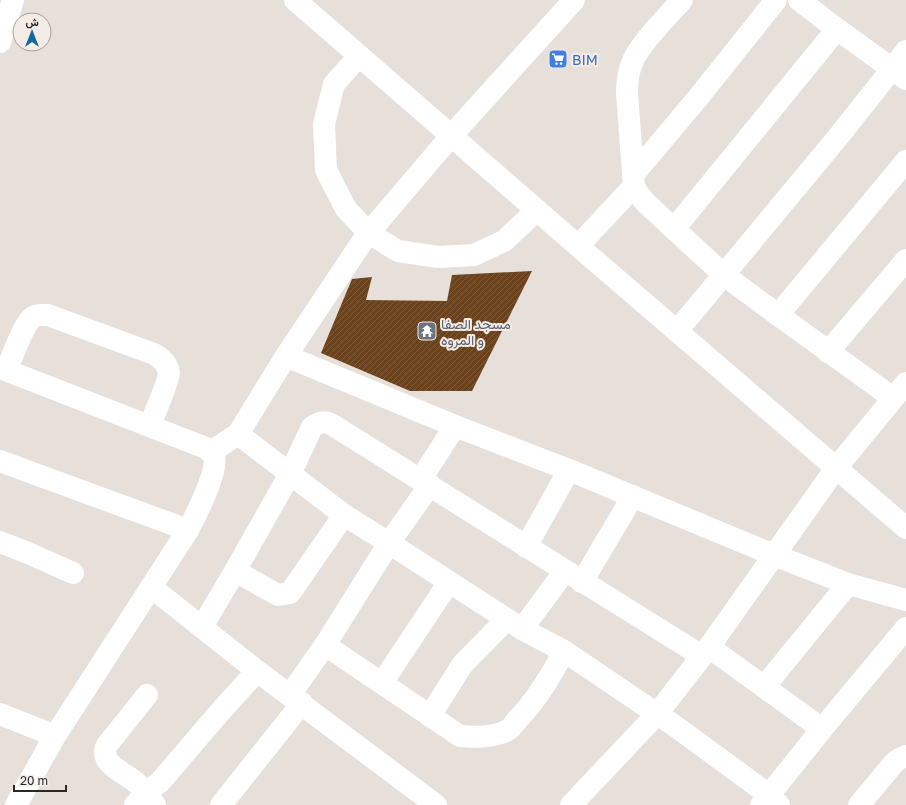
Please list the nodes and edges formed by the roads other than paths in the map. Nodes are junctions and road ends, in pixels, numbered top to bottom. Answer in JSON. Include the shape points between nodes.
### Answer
{"nodes":[{"id":1,"x":13,"y":0,"type":"edge"},
{"id":2,"x":295,"y":0,"type":"edge"},
{"id":3,"x":574,"y":0,"type":"edge"},
{"id":4,"x":682,"y":0,"type":"edge"},
{"id":5,"x":776,"y":0,"type":"edge"},
{"id":6,"x":799,"y":0,"type":"edge"},
{"id":7,"x":837,"y":29,"type":"junction"},
{"id":8,"x":0,"y":42,"type":"edge"},
{"id":9,"x":906,"y":51,"type":"edge"},
{"id":10,"x":359,"y":56,"type":"junction"},
{"id":11,"x":899,"y":74,"type":"edge"},
{"id":12,"x":451,"y":136,"type":"junction"},
{"id":13,"x":906,"y":161,"type":"edge"},
{"id":14,"x":634,"y":180,"type":"junction"},
{"id":15,"x":537,"y":210,"type":"junction"},
{"id":16,"x":674,"y":229,"type":"junction"},
{"id":17,"x":369,"y":233,"type":"junction"},
{"id":18,"x":578,"y":246,"type":"junction"},
{"id":19,"x":906,"y":260,"type":"edge"},
{"id":20,"x":724,"y":275,"type":"junction"},
{"id":21,"x":778,"y":315,"type":"junction"},
{"id":22,"x":677,"y":331,"type":"junction"},
{"id":23,"x":828,"y":352,"type":"junction"},
{"id":24,"x":286,"y":356,"type":"junction"},
{"id":25,"x":3,"y":369,"type":"edge"},
{"id":26,"x":900,"y":390,"type":"edge"},
{"id":27,"x":150,"y":426,"type":"junction"},
{"id":28,"x":455,"y":426,"type":"junction"},
{"id":29,"x":238,"y":434,"type":"junction"},
{"id":30,"x":211,"y":452,"type":"junction"},
{"id":31,"x":0,"y":461,"type":"edge"},
{"id":32,"x":836,"y":468,"type":"junction"},
{"id":33,"x":570,"y":470,"type":"junction"},
{"id":34,"x":290,"y":474,"type":"junction"},
{"id":35,"x":426,"y":482,"type":"junction"},
{"id":36,"x":633,"y":496,"type":"junction"},
{"id":37,"x":344,"y":515,"type":"junction"},
{"id":38,"x":906,"y":528,"type":"edge"},
{"id":39,"x":188,"y":530,"type":"junction"},
{"id":40,"x":0,"y":542,"type":"edge"},
{"id":41,"x":389,"y":543,"type":"junction"},
{"id":42,"x":526,"y":547,"type":"junction"},
{"id":43,"x":774,"y":555,"type":"junction"},
{"id":44,"x":235,"y":572,"type":"junction"},
{"id":45,"x":73,"y":573,"type":"dead end"},
{"id":46,"x":573,"y":576,"type":"junction"},
{"id":47,"x":449,"y":582,"type":"junction"},
{"id":48,"x":848,"y":584,"type":"junction"},
{"id":49,"x":151,"y":587,"type":"junction"},
{"id":50,"x":906,"y":600,"type":"edge"},
{"id":51,"x":514,"y":624,"type":"junction"},
{"id":52,"x":202,"y":627,"type":"junction"},
{"id":53,"x":906,"y":628,"type":"edge"},
{"id":54,"x":325,"y":645,"type":"junction"},
{"id":55,"x":564,"y":651,"type":"junction"},
{"id":56,"x":706,"y":651,"type":"junction"},
{"id":57,"x":257,"y":671,"type":"junction"},
{"id":58,"x":382,"y":683,"type":"junction"},
{"id":59,"x":764,"y":687,"type":"junction"},
{"id":60,"x":147,"y":695,"type":"dead end"},
{"id":61,"x":296,"y":699,"type":"junction"},
{"id":62,"x":0,"y":714,"type":"edge"},
{"id":63,"x":657,"y":714,"type":"junction"},
{"id":64,"x":430,"y":716,"type":"junction"},
{"id":65,"x":822,"y":729,"type":"junction"},
{"id":66,"x":56,"y":736,"type":"junction"},
{"id":67,"x":906,"y":756,"type":"edge"},
{"id":68,"x":145,"y":801,"type":"edge"},
{"id":69,"x":769,"y":802,"type":"edge"},
{"id":70,"x":16,"y":805,"type":"edge"},
{"id":71,"x":221,"y":805,"type":"edge"},
{"id":72,"x":436,"y":805,"type":"edge"},
{"id":73,"x":571,"y":805,"type":"edge"},
{"id":74,"x":859,"y":805,"type":"edge"}],
"edges":[{"from":1,"to":8,"type":"street"},
{"from":2,"to":10,"type":"street"},
{"from":3,"to":12,"type":"street"},
{"from":4,"to":14,"type":"street","via":[[632,61],[627,93]]},
{"from":5,"to":14,"type":"street"},
{"from":6,"to":7,"type":"street"},
{"from":7,"to":11,"type":"street"},
{"from":7,"to":16,"type":"street"},
{"from":9,"to":11,"type":"street"},
{"from":10,"to":12,"type":"street"},
{"from":10,"to":17,"type":"street","via":[[334,84],[324,124],[326,170],[346,209]]},
{"from":11,"to":20,"type":"street","via":[[838,137]]},
{"from":12,"to":15,"type":"street"},
{"from":12,"to":17,"type":"street"},
{"from":13,"to":21,"type":"street"},
{"from":14,"to":16,"type":"street","via":[[639,195]]},
{"from":14,"to":18,"type":"street"},
{"from":15,"to":17,"type":"street","via":[[504,241],[474,255],[438,257],[398,251]]},
{"from":15,"to":18,"type":"street"},
{"from":16,"to":20,"type":"street"},
{"from":17,"to":24,"type":"street"},
{"from":18,"to":22,"type":"street"},
{"from":19,"to":23,"type":"street"},
{"from":20,"to":21,"type":"street"},
{"from":20,"to":22,"type":"street"},
{"from":21,"to":23,"type":"street"},
{"from":22,"to":32,"type":"street"},
{"from":23,"to":26,"type":"street"},
{"from":24,"to":28,"type":"street"},
{"from":24,"to":29,"type":"street"},
{"from":25,"to":27,"type":"street"},
{"from":25,"to":27,"type":"street","via":[[27,323],[34,316],[40,315],[48,315],[140,349],[159,357],[166,365],[169,375]]},
{"from":26,"to":32,"type":"street"},
{"from":27,"to":30,"type":"street"},
{"from":28,"to":33,"type":"street"},
{"from":28,"to":35,"type":"street"},
{"from":29,"to":30,"type":"street"},
{"from":29,"to":34,"type":"street"},
{"from":30,"to":39,"type":"street","via":[[215,458],[214,468]]},
{"from":31,"to":39,"type":"street"},
{"from":32,"to":38,"type":"street"},
{"from":32,"to":43,"type":"street"},
{"from":33,"to":36,"type":"street"},
{"from":33,"to":42,"type":"street"},
{"from":34,"to":35,"type":"street","via":[[312,427],[325,422]]},
{"from":34,"to":37,"type":"street"},
{"from":34,"to":44,"type":"street"},
{"from":35,"to":41,"type":"street"},
{"from":35,"to":42,"type":"street"},
{"from":36,"to":43,"type":"street"},
{"from":36,"to":46,"type":"street"},
{"from":37,"to":41,"type":"street"},
{"from":37,"to":44,"type":"street","via":[[290,593],[278,595]]},
{"from":39,"to":49,"type":"street"},
{"from":40,"to":45,"type":"street"},
{"from":41,"to":47,"type":"street"},
{"from":41,"to":54,"type":"street"},
{"from":42,"to":46,"type":"street"},
{"from":43,"to":48,"type":"street"},
{"from":43,"to":56,"type":"street"},
{"from":44,"to":52,"type":"street"},
{"from":46,"to":51,"type":"street"},
{"from":46,"to":56,"type":"street"},
{"from":47,"to":51,"type":"street"},
{"from":47,"to":58,"type":"street"},
{"from":48,"to":50,"type":"street"},
{"from":48,"to":59,"type":"street"},
{"from":49,"to":52,"type":"street"},
{"from":49,"to":66,"type":"street"},
{"from":51,"to":55,"type":"street"},
{"from":51,"to":64,"type":"street","via":[[462,665]]},
{"from":52,"to":57,"type":"street"},
{"from":53,"to":65,"type":"street"},
{"from":54,"to":58,"type":"street"},
{"from":54,"to":61,"type":"street"},
{"from":55,"to":63,"type":"street"},
{"from":55,"to":64,"type":"street","via":[[543,690],[508,730],[488,736],[460,736]]},
{"from":56,"to":59,"type":"street"},
{"from":56,"to":63,"type":"street"},
{"from":57,"to":61,"type":"street"},
{"from":57,"to":68,"type":"street"},
{"from":58,"to":64,"type":"street"},
{"from":59,"to":65,"type":"street"},
{"from":60,"to":68,"type":"street","via":[[105,751],[106,758],[112,766],[139,785]]},
{"from":61,"to":71,"type":"street"},
{"from":61,"to":72,"type":"street"},
{"from":62,"to":66,"type":"street"},
{"from":63,"to":69,"type":"street"},
{"from":63,"to":73,"type":"street"},
{"from":65,"to":69,"type":"street"},
{"from":66,"to":70,"type":"street"},
{"from":67,"to":74,"type":"street","via":[[894,763]]}]}
